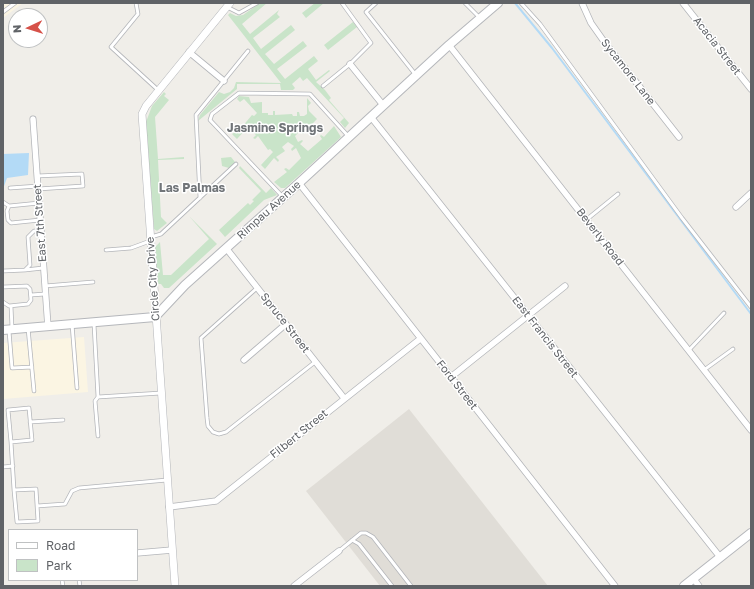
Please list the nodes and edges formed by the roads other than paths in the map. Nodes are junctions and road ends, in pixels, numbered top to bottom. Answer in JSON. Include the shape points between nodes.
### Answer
{"nodes":[{"id":1,"x":15,"y":3,"type":"edge"},
{"id":2,"x":136,"y":3,"type":"edge"},
{"id":3,"x":257,"y":3,"type":"edge"},
{"id":4,"x":342,"y":3,"type":"edge"},
{"id":5,"x":376,"y":3,"type":"edge"},
{"id":6,"x":465,"y":3,"type":"edge"},
{"id":7,"x":498,"y":3,"type":"edge"},
{"id":8,"x":520,"y":3,"type":"edge"},
{"id":9,"x":582,"y":3,"type":"edge"},
{"id":10,"x":683,"y":3,"type":"edge"},
{"id":11,"x":229,"y":5,"type":"edge"},
{"id":12,"x":3,"y":12,"type":"edge"},
{"id":13,"x":480,"y":18,"type":"junction"},
{"id":14,"x":449,"y":45,"type":"junction"},
{"id":15,"x":248,"y":51,"type":"dead end"},
{"id":16,"x":189,"y":52,"type":"junction"},
{"id":17,"x":350,"y":64,"type":"junction"},
{"id":18,"x":416,"y":75,"type":"junction"},
{"id":19,"x":224,"y":81,"type":"junction"},
{"id":20,"x":749,"y":82,"type":"edge"},
{"id":21,"x":323,"y":86,"type":"dead end"},
{"id":22,"x":751,"y":88,"type":"edge"},
{"id":23,"x":158,"y":90,"type":"junction"},
{"id":24,"x":383,"y":105,"type":"junction"},
{"id":25,"x":371,"y":117,"type":"junction"},
{"id":26,"x":33,"y":120,"type":"dead end"},
{"id":27,"x":349,"y":137,"type":"junction"},
{"id":28,"x":679,"y":138,"type":"dead end"},
{"id":29,"x":236,"y":164,"type":"dead end"},
{"id":30,"x":37,"y":176,"type":"junction"},
{"id":31,"x":299,"y":183,"type":"junction"},
{"id":32,"x":10,"y":188,"type":"dead end"},
{"id":33,"x":38,"y":188,"type":"junction"},
{"id":34,"x":751,"y":193,"type":"edge"},
{"id":35,"x":618,"y":194,"type":"dead end"},
{"id":36,"x":283,"y":197,"type":"junction"},
{"id":37,"x":200,"y":198,"type":"junction"},
{"id":38,"x":3,"y":202,"type":"edge"},
{"id":39,"x":39,"y":203,"type":"junction"},
{"id":40,"x":9,"y":206,"type":"junction"},
{"id":41,"x":736,"y":207,"type":"dead end"},
{"id":42,"x":40,"y":220,"type":"junction"},
{"id":43,"x":586,"y":220,"type":"junction"},
{"id":44,"x":41,"y":231,"type":"junction"},
{"id":45,"x":150,"y":239,"type":"junction"},
{"id":46,"x":226,"y":248,"type":"junction"},
{"id":47,"x":106,"y":250,"type":"dead end"},
{"id":48,"x":43,"y":268,"type":"junction"},
{"id":49,"x":25,"y":270,"type":"junction"},
{"id":50,"x":3,"y":271,"type":"edge"},
{"id":51,"x":93,"y":282,"type":"dead end"},
{"id":52,"x":45,"y":286,"type":"junction"},
{"id":53,"x":565,"y":286,"type":"dead end"},
{"id":54,"x":3,"y":287,"type":"edge"},
{"id":55,"x":257,"y":288,"type":"junction"},
{"id":56,"x":45,"y":294,"type":"junction"},
{"id":57,"x":31,"y":295,"type":"junction"},
{"id":58,"x":3,"y":302,"type":"edge"},
{"id":59,"x":11,"y":306,"type":"junction"},
{"id":60,"x":751,"y":307,"type":"edge"},
{"id":61,"x":724,"y":313,"type":"dead end"},
{"id":62,"x":528,"y":316,"type":"junction"},
{"id":63,"x":156,"y":317,"type":"junction"},
{"id":64,"x":94,"y":322,"type":"junction"},
{"id":65,"x":72,"y":324,"type":"junction"},
{"id":66,"x":286,"y":324,"type":"junction"},
{"id":67,"x":48,"y":327,"type":"junction"},
{"id":68,"x":28,"y":328,"type":"junction"},
{"id":69,"x":8,"y":330,"type":"edge"},
{"id":70,"x":420,"y":339,"type":"junction"},
{"id":71,"x":733,"y":349,"type":"dead end"},
{"id":72,"x":689,"y":350,"type":"junction"},
{"id":73,"x":244,"y":360,"type":"dead end"},
{"id":74,"x":315,"y":362,"type":"junction"},
{"id":75,"x":32,"y":366,"type":"junction"},
{"id":76,"x":704,"y":370,"type":"junction"},
{"id":77,"x":451,"y":377,"type":"junction"},
{"id":78,"x":77,"y":388,"type":"dead end"},
{"id":79,"x":34,"y":391,"type":"dead end"},
{"id":80,"x":161,"y":393,"type":"junction"},
{"id":81,"x":98,"y":397,"type":"junction"},
{"id":82,"x":344,"y":398,"type":"junction"},
{"id":83,"x":63,"y":420,"type":"dead end"},
{"id":84,"x":30,"y":422,"type":"junction"},
{"id":85,"x":751,"y":430,"type":"edge"},
{"id":86,"x":98,"y":436,"type":"dead end"},
{"id":87,"x":11,"y":442,"type":"junction"},
{"id":88,"x":3,"y":466,"type":"edge"},
{"id":89,"x":12,"y":466,"type":"junction"},
{"id":90,"x":167,"y":480,"type":"junction"},
{"id":91,"x":14,"y":490,"type":"junction"},
{"id":92,"x":37,"y":506,"type":"junction"},
{"id":93,"x":169,"y":507,"type":"junction"},
{"id":94,"x":751,"y":533,"type":"edge"},
{"id":95,"x":352,"y":540,"type":"junction"},
{"id":96,"x":172,"y":550,"type":"junction"},
{"id":97,"x":339,"y":551,"type":"joint"},
{"id":98,"x":138,"y":553,"type":"edge"},
{"id":99,"x":720,"y":557,"type":"junction"},
{"id":100,"x":693,"y":578,"type":"junction"},
{"id":101,"x":175,"y":586,"type":"edge"},
{"id":102,"x":294,"y":586,"type":"edge"},
{"id":103,"x":392,"y":586,"type":"edge"},
{"id":104,"x":411,"y":586,"type":"edge"},
{"id":105,"x":615,"y":586,"type":"edge"},
{"id":106,"x":684,"y":586,"type":"edge"},
{"id":107,"x":699,"y":586,"type":"edge"}],
"edges":[{"from":1,"to":12,"type":"lane"},
{"from":2,"to":23,"type":"lane","via":[[138,14],[111,47]]},
{"from":3,"to":11,"type":"lane","via":[[239,13]]},
{"from":4,"to":17,"type":"lane","via":[[371,41]]},
{"from":5,"to":18,"type":"lane","via":[[366,12]]},
{"from":6,"to":13,"type":"lane"},
{"from":7,"to":13,"type":"main road","name":"Rimpau Avenue"},
{"from":8,"to":60,"type":"lane","via":[[540,24],[682,218]]},
{"from":9,"to":28,"type":"street","name":"Sycamore Lane","via":[[591,23],[603,40]]},
{"from":10,"to":20,"type":"street","name":"Acacia Street"},
{"from":11,"to":16,"type":"street","name":"Circle City Drive"},
{"from":13,"to":14,"type":"main road","name":"Rimpau Avenue"},
{"from":14,"to":18,"type":"main road","name":"Rimpau Avenue"},
{"from":14,"to":43,"type":"street","name":"Beverly Road"},
{"from":15,"to":19,"type":"lane"},
{"from":16,"to":19,"type":"street"},
{"from":16,"to":23,"type":"street","name":"Circle City Drive"},
{"from":17,"to":21,"type":"lane"},
{"from":17,"to":24,"type":"street"},
{"from":18,"to":24,"type":"main road","name":"Rimpau Avenue"},
{"from":19,"to":37,"type":"lane","via":[[199,110],[195,119]]},
{"from":20,"to":22,"type":"street","name":"Acacia Street"},
{"from":23,"to":45,"type":"street","name":"Circle City Drive","via":[[146,106],[141,123]]},
{"from":24,"to":25,"type":"main road","name":"Rimpau Avenue"},
{"from":25,"to":27,"type":"main road","name":"Rimpau Avenue"},
{"from":25,"to":62,"type":"street","name":"East Francis Street"},
{"from":26,"to":30,"type":"street","name":"East 7th Street"},
{"from":27,"to":31,"type":"main road","name":"Rimpau Avenue"},
{"from":27,"to":36,"type":"lane","via":[[310,94],[239,93],[212,114],[210,120]]},
{"from":29,"to":37,"type":"lane"},
{"from":30,"to":33,"type":"street","name":"East 7th Street"},
{"from":30,"to":33,"type":"lane","via":[[82,174],[83,186]]},
{"from":31,"to":36,"type":"main road","name":"Rimpau Avenue"},
{"from":31,"to":70,"type":"street","name":"Ford Street"},
{"from":32,"to":33,"type":"lane"},
{"from":33,"to":39,"type":"street","name":"East 7th Street"},
{"from":34,"to":41,"type":"street"},
{"from":35,"to":43,"type":"lane"},
{"from":36,"to":46,"type":"main road","name":"Rimpau Avenue"},
{"from":37,"to":45,"type":"lane","via":[[158,236]]},
{"from":38,"to":40,"type":"lane"},
{"from":39,"to":40,"type":"lane"},
{"from":39,"to":42,"type":"street","name":"East 7th Street"},
{"from":40,"to":42,"type":"lane","via":[[8,220],[11,222]]},
{"from":42,"to":44,"type":"street","name":"East 7th Street"},
{"from":43,"to":72,"type":"street","name":"Beverly Road"},
{"from":44,"to":48,"type":"street","name":"East 7th Street"},
{"from":44,"to":49,"type":"lane","via":[[34,231],[28,237],[30,265]]},
{"from":45,"to":47,"type":"lane","via":[[132,248]]},
{"from":45,"to":63,"type":"street","name":"Circle City Drive"},
{"from":46,"to":55,"type":"street","name":"Spruce Street"},
{"from":46,"to":63,"type":"main road","name":"Rimpau Avenue","via":[[185,285]]},
{"from":48,"to":49,"type":"lane"},
{"from":48,"to":52,"type":"street","name":"East 7th Street"},
{"from":49,"to":50,"type":"lane"},
{"from":51,"to":52,"type":"lane"},
{"from":52,"to":56,"type":"street","name":"East 7th Street"},
{"from":53,"to":62,"type":"street"},
{"from":54,"to":57,"type":"lane","via":[[27,286]]},
{"from":55,"to":66,"type":"street","name":"Spruce Street"},
{"from":55,"to":74,"type":"lane","via":[[201,338],[208,426],[219,434],[226,432]]},
{"from":56,"to":57,"type":"lane"},
{"from":56,"to":67,"type":"street","name":"East 7th Street"},
{"from":57,"to":59,"type":"lane","via":[[28,304]]},
{"from":58,"to":59,"type":"lane"},
{"from":59,"to":69,"type":"lane"},
{"from":61,"to":72,"type":"lane"},
{"from":62,"to":77,"type":"street"},
{"from":62,"to":99,"type":"street","name":"East Francis Street"},
{"from":63,"to":64,"type":"main road"},
{"from":63,"to":80,"type":"street","name":"Circle City Drive"},
{"from":64,"to":65,"type":"main road"},
{"from":64,"to":81,"type":"lane"},
{"from":65,"to":67,"type":"main road"},
{"from":65,"to":78,"type":"lane"},
{"from":66,"to":73,"type":"street"},
{"from":66,"to":74,"type":"street","name":"Spruce Street"},
{"from":67,"to":68,"type":"main road"},
{"from":68,"to":69,"type":"main road"},
{"from":68,"to":75,"type":"lane"},
{"from":69,"to":75,"type":"lane","via":[[12,368]]},
{"from":70,"to":77,"type":"street","name":"Ford Street"},
{"from":70,"to":82,"type":"street","name":"Filbert Street"},
{"from":71,"to":76,"type":"lane"},
{"from":72,"to":76,"type":"street","name":"Beverly Road"},
{"from":74,"to":82,"type":"street","name":"Spruce Street"},
{"from":75,"to":79,"type":"lane"},
{"from":76,"to":85,"type":"street","name":"Beverly Road"},
{"from":77,"to":105,"type":"street","name":"Ford Street"},
{"from":80,"to":81,"type":"lane"},
{"from":80,"to":90,"type":"street","name":"Circle City Drive"},
{"from":81,"to":86,"type":"lane","via":[[95,401]]},
{"from":82,"to":93,"type":"street","name":"Filbert Street","via":[[216,501]]},
{"from":83,"to":84,"type":"lane"},
{"from":84,"to":87,"type":"lane","via":[[32,440]]},
{"from":84,"to":87,"type":"lane","via":[[29,408],[8,410]]},
{"from":87,"to":89,"type":"lane"},
{"from":88,"to":89,"type":"lane"},
{"from":89,"to":91,"type":"lane"},
{"from":90,"to":92,"type":"lane","via":[[79,488],[72,491],[65,504]]},
{"from":90,"to":93,"type":"street","name":"Circle City Drive"},
{"from":91,"to":92,"type":"lane","via":[[36,489]]},
{"from":91,"to":92,"type":"lane","via":[[17,522],[38,521]]},
{"from":93,"to":96,"type":"street","name":"Circle City Drive"},
{"from":94,"to":99,"type":"main road"},
{"from":95,"to":97,"type":"lane"},
{"from":95,"to":103,"type":"lane","via":[[359,544]]},
{"from":95,"to":104,"type":"lane","via":[[366,533],[373,537]]},
{"from":96,"to":98,"type":"street"},
{"from":96,"to":101,"type":"street","name":"Circle City Drive"},
{"from":97,"to":102,"type":"street"},
{"from":99,"to":100,"type":"main road"},
{"from":100,"to":106,"type":"main road"},
{"from":100,"to":107,"type":"street"}]}
